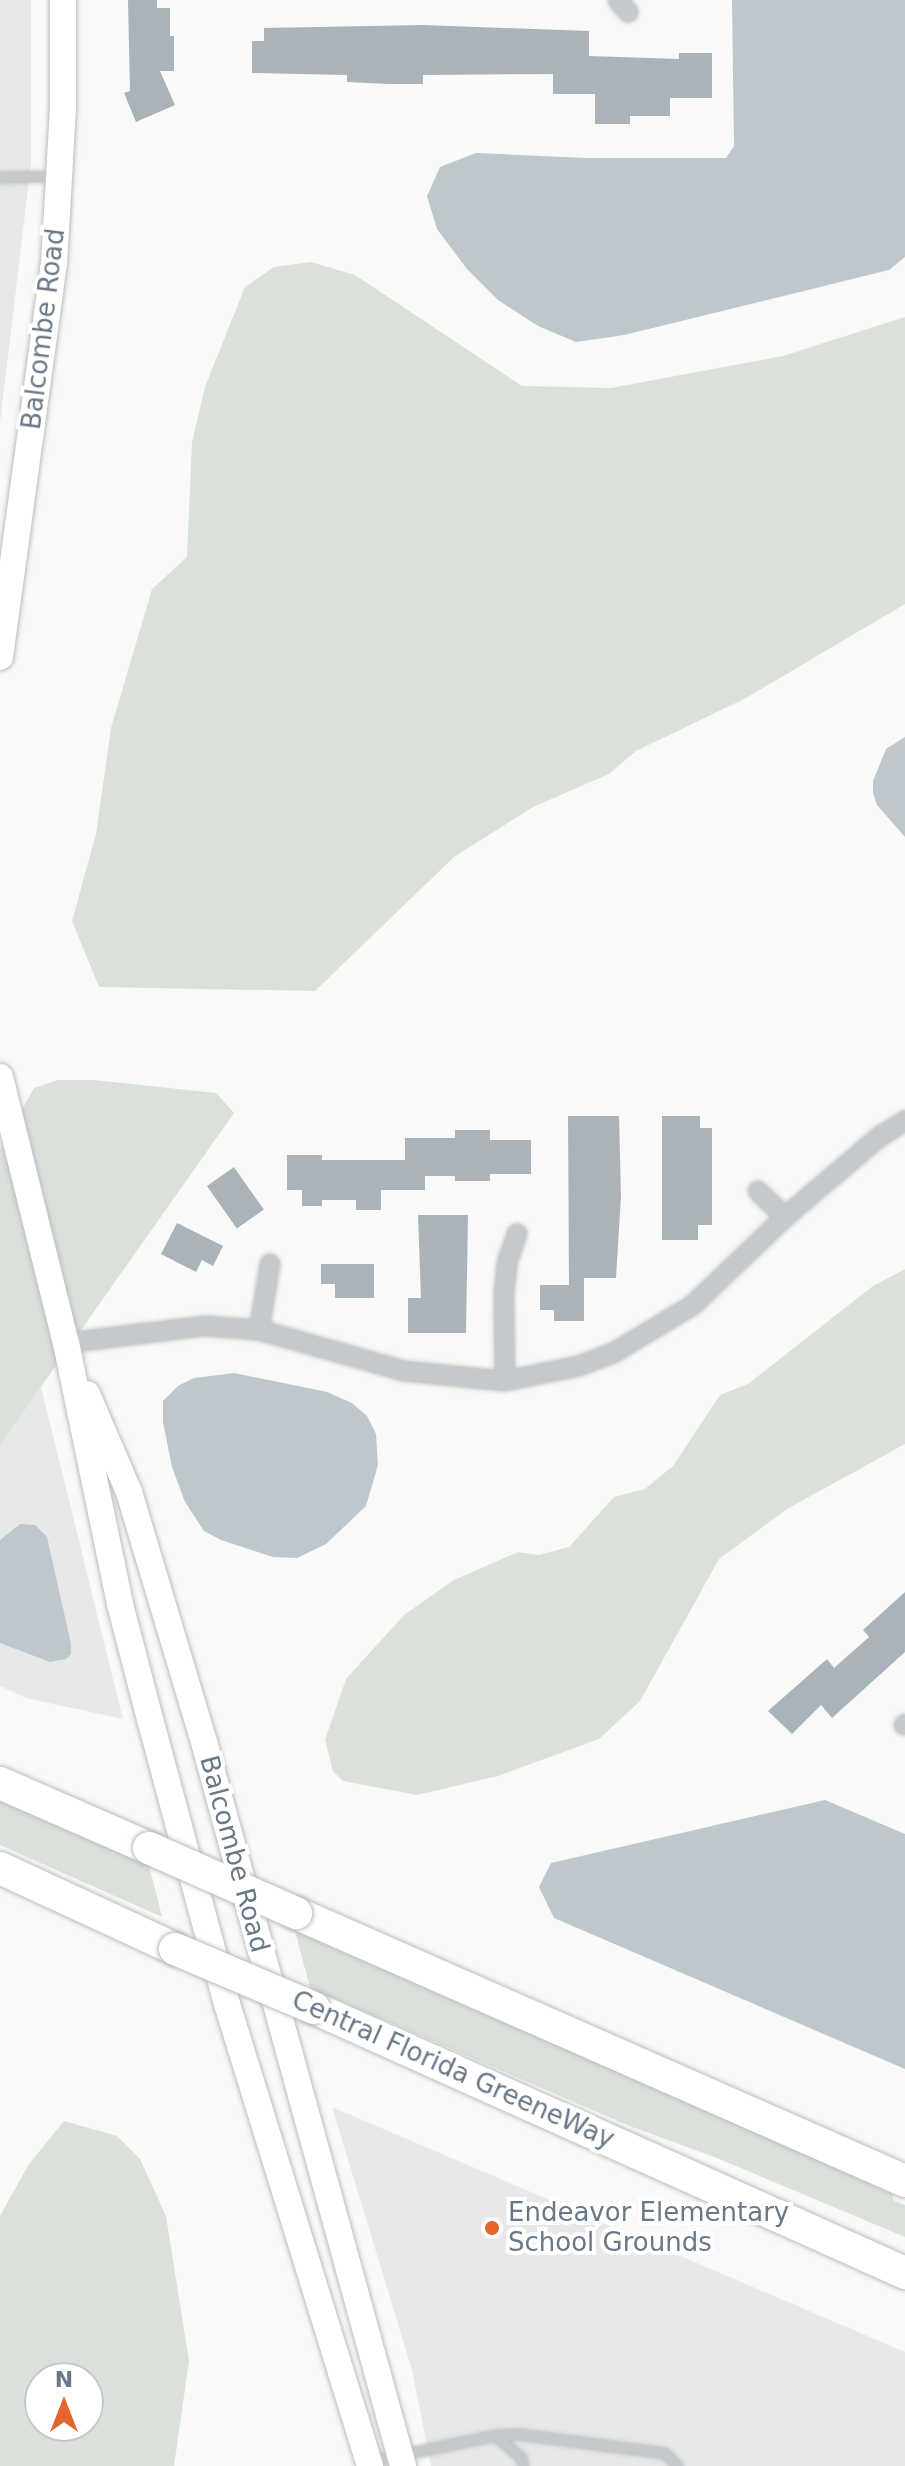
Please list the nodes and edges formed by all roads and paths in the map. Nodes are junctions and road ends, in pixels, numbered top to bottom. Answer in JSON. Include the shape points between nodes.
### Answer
{"nodes":[{"id":1,"x":63,"y":0,"type":"edge"},
{"id":2,"x":61,"y":176,"type":"junction"},
{"id":3,"x":0,"y":177,"type":"edge"},
{"id":4,"x":0,"y":657,"type":"edge"},
{"id":5,"x":0,"y":1077,"type":"edge"},
{"id":6,"x":905,"y":1121,"type":"edge"},
{"id":7,"x":758,"y":1191,"type":"dead end"},
{"id":8,"x":785,"y":1217,"type":"junction"},
{"id":9,"x":517,"y":1234,"type":"dead end"},
{"id":10,"x":270,"y":1264,"type":"dead end"},
{"id":11,"x":259,"y":1330,"type":"junction"},
{"id":12,"x":66,"y":1343,"type":"junction"},
{"id":13,"x":505,"y":1381,"type":"junction"},
{"id":14,"x":0,"y":1783,"type":"edge"},
{"id":15,"x":0,"y":1868,"type":"edge"},
{"id":16,"x":833,"y":2150,"type":"junction"},
{"id":17,"x":905,"y":2172,"type":"edge"},
{"id":18,"x":905,"y":2181,"type":"edge"},
{"id":19,"x":905,"y":2273,"type":"edge"},
{"id":20,"x":495,"y":2435,"type":"junction"},
{"id":21,"x":402,"y":2460,"type":"edge"},
{"id":22,"x":369,"y":2464,"type":"edge"},
{"id":23,"x":523,"y":2466,"type":"edge"},
{"id":24,"x":677,"y":2466,"type":"edge"}],
"edges":[{"from":1,"to":2,"type":"street","name":"Balcombe Road"},
{"from":2,"to":3,"type":"lane"},
{"from":2,"to":4,"type":"street","name":"Balcombe Road","via":[[54,264]]},
{"from":5,"to":12,"type":"street","name":"Balcombe Road"},
{"from":6,"to":8,"type":"street"},
{"from":7,"to":8,"type":"street"},
{"from":8,"to":13,"type":"street","via":[[693,1305],[615,1352],[579,1366]]},
{"from":9,"to":13,"type":"street","via":[[504,1293]]},
{"from":10,"to":11,"type":"street"},
{"from":11,"to":12,"type":"street","via":[[205,1326]]},
{"from":11,"to":13,"type":"street","via":[[404,1371]]},
{"from":12,"to":21,"type":"street","name":"Balcombe Road","via":[[134,1508]]},
{"from":12,"to":22,"type":"street","name":"Balcombe Road","via":[[114,1575],[158,1749],[227,2004]]},
{"from":14,"to":16,"type":"highway","bridge":true},
{"from":15,"to":19,"type":"highway","name":"Central Florida GreeneWay","bridge":true},
{"from":16,"to":17,"type":"highway"},
{"from":16,"to":18,"type":"highway"},
{"from":20,"to":21,"type":"lane"},
{"from":20,"to":23,"type":"lane"},
{"from":20,"to":24,"type":"lane","via":[[665,2453]]},
{"from":21,"to":22,"type":"lane"}]}
